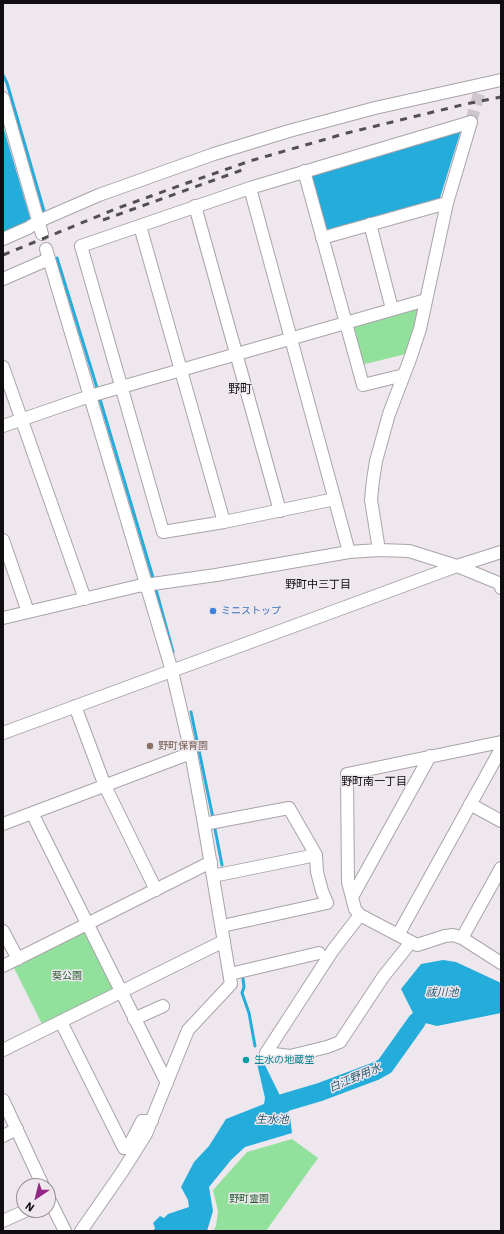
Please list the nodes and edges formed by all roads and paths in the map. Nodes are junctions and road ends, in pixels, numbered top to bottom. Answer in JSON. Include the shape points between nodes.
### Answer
{"nodes":[{"id":1,"x":501,"y":80,"type":"edge"},
{"id":2,"x":3,"y":98,"type":"edge"},
{"id":3,"x":6,"y":118,"type":"edge"},
{"id":4,"x":304,"y":171,"type":"junction"},
{"id":5,"x":250,"y":188,"type":"junction"},
{"id":6,"x":447,"y":204,"type":"junction"},
{"id":7,"x":195,"y":206,"type":"junction"},
{"id":8,"x":38,"y":221,"type":"junction"},
{"id":9,"x":370,"y":224,"type":"junction"},
{"id":10,"x":140,"y":226,"type":"junction"},
{"id":11,"x":42,"y":234,"type":"dead end"},
{"id":12,"x":322,"y":238,"type":"junction"},
{"id":13,"x":3,"y":239,"type":"edge"},
{"id":14,"x":3,"y":279,"type":"edge"},
{"id":15,"x":426,"y":300,"type":"junction"},
{"id":16,"x":392,"y":309,"type":"junction"},
{"id":17,"x":346,"y":322,"type":"junction"},
{"id":18,"x":291,"y":338,"type":"junction"},
{"id":19,"x":236,"y":354,"type":"junction"},
{"id":20,"x":3,"y":367,"type":"edge"},
{"id":21,"x":181,"y":370,"type":"junction"},
{"id":22,"x":404,"y":375,"type":"junction"},
{"id":23,"x":122,"y":387,"type":"junction"},
{"id":24,"x":95,"y":394,"type":"junction"},
{"id":25,"x":22,"y":420,"type":"junction"},
{"id":26,"x":3,"y":426,"type":"edge"},
{"id":27,"x":335,"y":499,"type":"junction"},
{"id":28,"x":280,"y":511,"type":"junction"},
{"id":29,"x":224,"y":522,"type":"junction"},
{"id":30,"x":3,"y":540,"type":"edge"},
{"id":31,"x":379,"y":550,"type":"junction"},
{"id":32,"x":349,"y":552,"type":"junction"},
{"id":33,"x":501,"y":552,"type":"edge"},
{"id":34,"x":5,"y":553,"type":"edge"},
{"id":35,"x":457,"y":566,"type":"junction"},
{"id":36,"x":152,"y":584,"type":"junction"},
{"id":37,"x":501,"y":588,"type":"edge"},
{"id":38,"x":85,"y":599,"type":"junction"},
{"id":39,"x":28,"y":612,"type":"junction"},
{"id":40,"x":3,"y":618,"type":"edge"},
{"id":41,"x":172,"y":671,"type":"junction"},
{"id":42,"x":75,"y":706,"type":"junction"},
{"id":43,"x":3,"y":733,"type":"edge"},
{"id":44,"x":501,"y":742,"type":"edge"},
{"id":45,"x":501,"y":749,"type":"edge"},
{"id":46,"x":191,"y":753,"type":"junction"},
{"id":47,"x":430,"y":756,"type":"junction"},
{"id":48,"x":105,"y":786,"type":"junction"},
{"id":49,"x":470,"y":804,"type":"junction"},
{"id":50,"x":32,"y":813,"type":"junction"},
{"id":51,"x":501,"y":821,"type":"edge"},
{"id":52,"x":3,"y":824,"type":"edge"},
{"id":53,"x":206,"y":824,"type":"junction"},
{"id":54,"x":316,"y":854,"type":"junction"},
{"id":55,"x":211,"y":862,"type":"junction"},
{"id":56,"x":501,"y":868,"type":"edge"},
{"id":57,"x":213,"y":876,"type":"junction"},
{"id":58,"x":156,"y":890,"type":"junction"},
{"id":59,"x":352,"y":897,"type":"junction"},
{"id":60,"x":360,"y":915,"type":"junction"},
{"id":61,"x":87,"y":923,"type":"junction"},
{"id":62,"x":222,"y":926,"type":"junction"},
{"id":63,"x":3,"y":931,"type":"edge"},
{"id":64,"x":398,"y":935,"type":"junction"},
{"id":65,"x":462,"y":938,"type":"junction"},
{"id":66,"x":224,"y":941,"type":"junction"},
{"id":67,"x":411,"y":942,"type":"junction"},
{"id":68,"x":319,"y":953,"type":"dead end"},
{"id":69,"x":18,"y":959,"type":"junction"},
{"id":70,"x":501,"y":963,"type":"edge"},
{"id":71,"x":3,"y":966,"type":"edge"},
{"id":72,"x":231,"y":979,"type":"junction"},
{"id":73,"x":120,"y":992,"type":"junction"},
{"id":74,"x":163,"y":1006,"type":"dead end"},
{"id":75,"x":134,"y":1019,"type":"junction"},
{"id":76,"x":61,"y":1022,"type":"junction"},
{"id":77,"x":3,"y":1050,"type":"edge"},
{"id":78,"x":167,"y":1082,"type":"junction"},
{"id":79,"x":3,"y":1100,"type":"edge"},
{"id":80,"x":152,"y":1121,"type":"junction"},
{"id":81,"x":17,"y":1129,"type":"junction"},
{"id":82,"x":3,"y":1136,"type":"edge"},
{"id":83,"x":39,"y":1178,"type":"edge"},
{"id":84,"x":56,"y":1214,"type":"edge"},
{"id":85,"x":16,"y":1215,"type":"edge"},
{"id":86,"x":3,"y":1221,"type":"edge"},
{"id":87,"x":65,"y":1231,"type":"edge"},
{"id":88,"x":81,"y":1231,"type":"edge"}],
"edges":[{"from":1,"to":8,"type":"street","via":[[375,108],[222,151],[99,195]]},
{"from":2,"to":3,"type":"street"},
{"from":3,"to":8,"type":"street"},
{"from":4,"to":5,"type":"street"},
{"from":4,"to":6,"type":"street","via":[[471,122]]},
{"from":4,"to":12,"type":"street"},
{"from":5,"to":7,"type":"street"},
{"from":5,"to":18,"type":"street"},
{"from":6,"to":9,"type":"street"},
{"from":6,"to":15,"type":"street"},
{"from":7,"to":10,"type":"street"},
{"from":7,"to":19,"type":"street"},
{"from":8,"to":11,"type":"street"},
{"from":8,"to":13,"type":"street"},
{"from":9,"to":12,"type":"street"},
{"from":9,"to":16,"type":"street"},
{"from":10,"to":21,"type":"street"},
{"from":10,"to":23,"type":"street","via":[[81,246]]},
{"from":12,"to":17,"type":"street"},
{"from":14,"to":24,"type":"street","via":[[48,254]]},
{"from":15,"to":16,"type":"street"},
{"from":15,"to":22,"type":"street","via":[[420,329]]},
{"from":16,"to":17,"type":"street"},
{"from":17,"to":18,"type":"street"},
{"from":17,"to":22,"type":"street","via":[[363,384]]},
{"from":18,"to":19,"type":"street"},
{"from":18,"to":27,"type":"street"},
{"from":19,"to":21,"type":"street"},
{"from":19,"to":28,"type":"street"},
{"from":20,"to":25,"type":"street"},
{"from":21,"to":23,"type":"street"},
{"from":21,"to":29,"type":"street"},
{"from":22,"to":31,"type":"street","via":[[389,414],[373,480],[371,500]]},
{"from":23,"to":24,"type":"street"},
{"from":23,"to":29,"type":"street","via":[[164,532]]},
{"from":24,"to":25,"type":"street"},
{"from":24,"to":36,"type":"street"},
{"from":25,"to":26,"type":"street"},
{"from":25,"to":38,"type":"street"},
{"from":27,"to":28,"type":"street"},
{"from":27,"to":32,"type":"street"},
{"from":28,"to":29,"type":"street"},
{"from":30,"to":34,"type":"street"},
{"from":31,"to":32,"type":"street"},
{"from":31,"to":35,"type":"street","via":[[409,550]]},
{"from":32,"to":36,"type":"street"},
{"from":33,"to":35,"type":"street"},
{"from":34,"to":39,"type":"street"},
{"from":35,"to":37,"type":"street","via":[[501,584]]},
{"from":35,"to":41,"type":"street"},
{"from":36,"to":38,"type":"street"},
{"from":36,"to":41,"type":"street"},
{"from":38,"to":39,"type":"street"},
{"from":39,"to":40,"type":"street"},
{"from":41,"to":42,"type":"street"},
{"from":41,"to":46,"type":"street"},
{"from":42,"to":43,"type":"street"},
{"from":42,"to":48,"type":"street"},
{"from":44,"to":47,"type":"street"},
{"from":45,"to":49,"type":"street"},
{"from":46,"to":48,"type":"street"},
{"from":46,"to":53,"type":"street"},
{"from":47,"to":59,"type":"street"},
{"from":47,"to":59,"type":"street","via":[[348,774],[348,882]]},
{"from":48,"to":50,"type":"street"},
{"from":48,"to":58,"type":"street"},
{"from":49,"to":51,"type":"street"},
{"from":49,"to":64,"type":"street"},
{"from":50,"to":52,"type":"street"},
{"from":50,"to":61,"type":"street"},
{"from":53,"to":54,"type":"street","via":[[289,808]]},
{"from":53,"to":55,"type":"street"},
{"from":54,"to":57,"type":"street"},
{"from":54,"to":62,"type":"street","via":[[317,872],[327,903]]},
{"from":55,"to":57,"type":"street"},
{"from":55,"to":58,"type":"street"},
{"from":56,"to":65,"type":"street"},
{"from":57,"to":62,"type":"street"},
{"from":58,"to":61,"type":"street"},
{"from":59,"to":60,"type":"street","via":[[355,909]]},
{"from":60,"to":64,"type":"street"},
{"from":60,"to":67,"type":"street","via":[[333,950],[266,1053],[290,1056],[340,1042],[383,977]]},
{"from":61,"to":69,"type":"street"},
{"from":61,"to":73,"type":"street"},
{"from":62,"to":66,"type":"street"},
{"from":63,"to":69,"type":"street"},
{"from":64,"to":67,"type":"street"},
{"from":65,"to":67,"type":"street","via":[[453,935],[417,945]]},
{"from":65,"to":70,"type":"street"},
{"from":66,"to":72,"type":"street"},
{"from":66,"to":73,"type":"street"},
{"from":68,"to":72,"type":"street"},
{"from":69,"to":71,"type":"street"},
{"from":72,"to":78,"type":"street","via":[[188,1030]]},
{"from":73,"to":75,"type":"street"},
{"from":73,"to":76,"type":"street"},
{"from":74,"to":75,"type":"street"},
{"from":75,"to":78,"type":"street"},
{"from":76,"to":77,"type":"street"},
{"from":76,"to":80,"type":"street","via":[[124,1148],[128,1148],[142,1121]]},
{"from":78,"to":80,"type":"street"},
{"from":79,"to":81,"type":"street"},
{"from":80,"to":88,"type":"street","via":[[135,1153]]},
{"from":81,"to":82,"type":"street"},
{"from":81,"to":83,"type":"street"},
{"from":84,"to":87,"type":"street"},
{"from":85,"to":86,"type":"street"}]}
